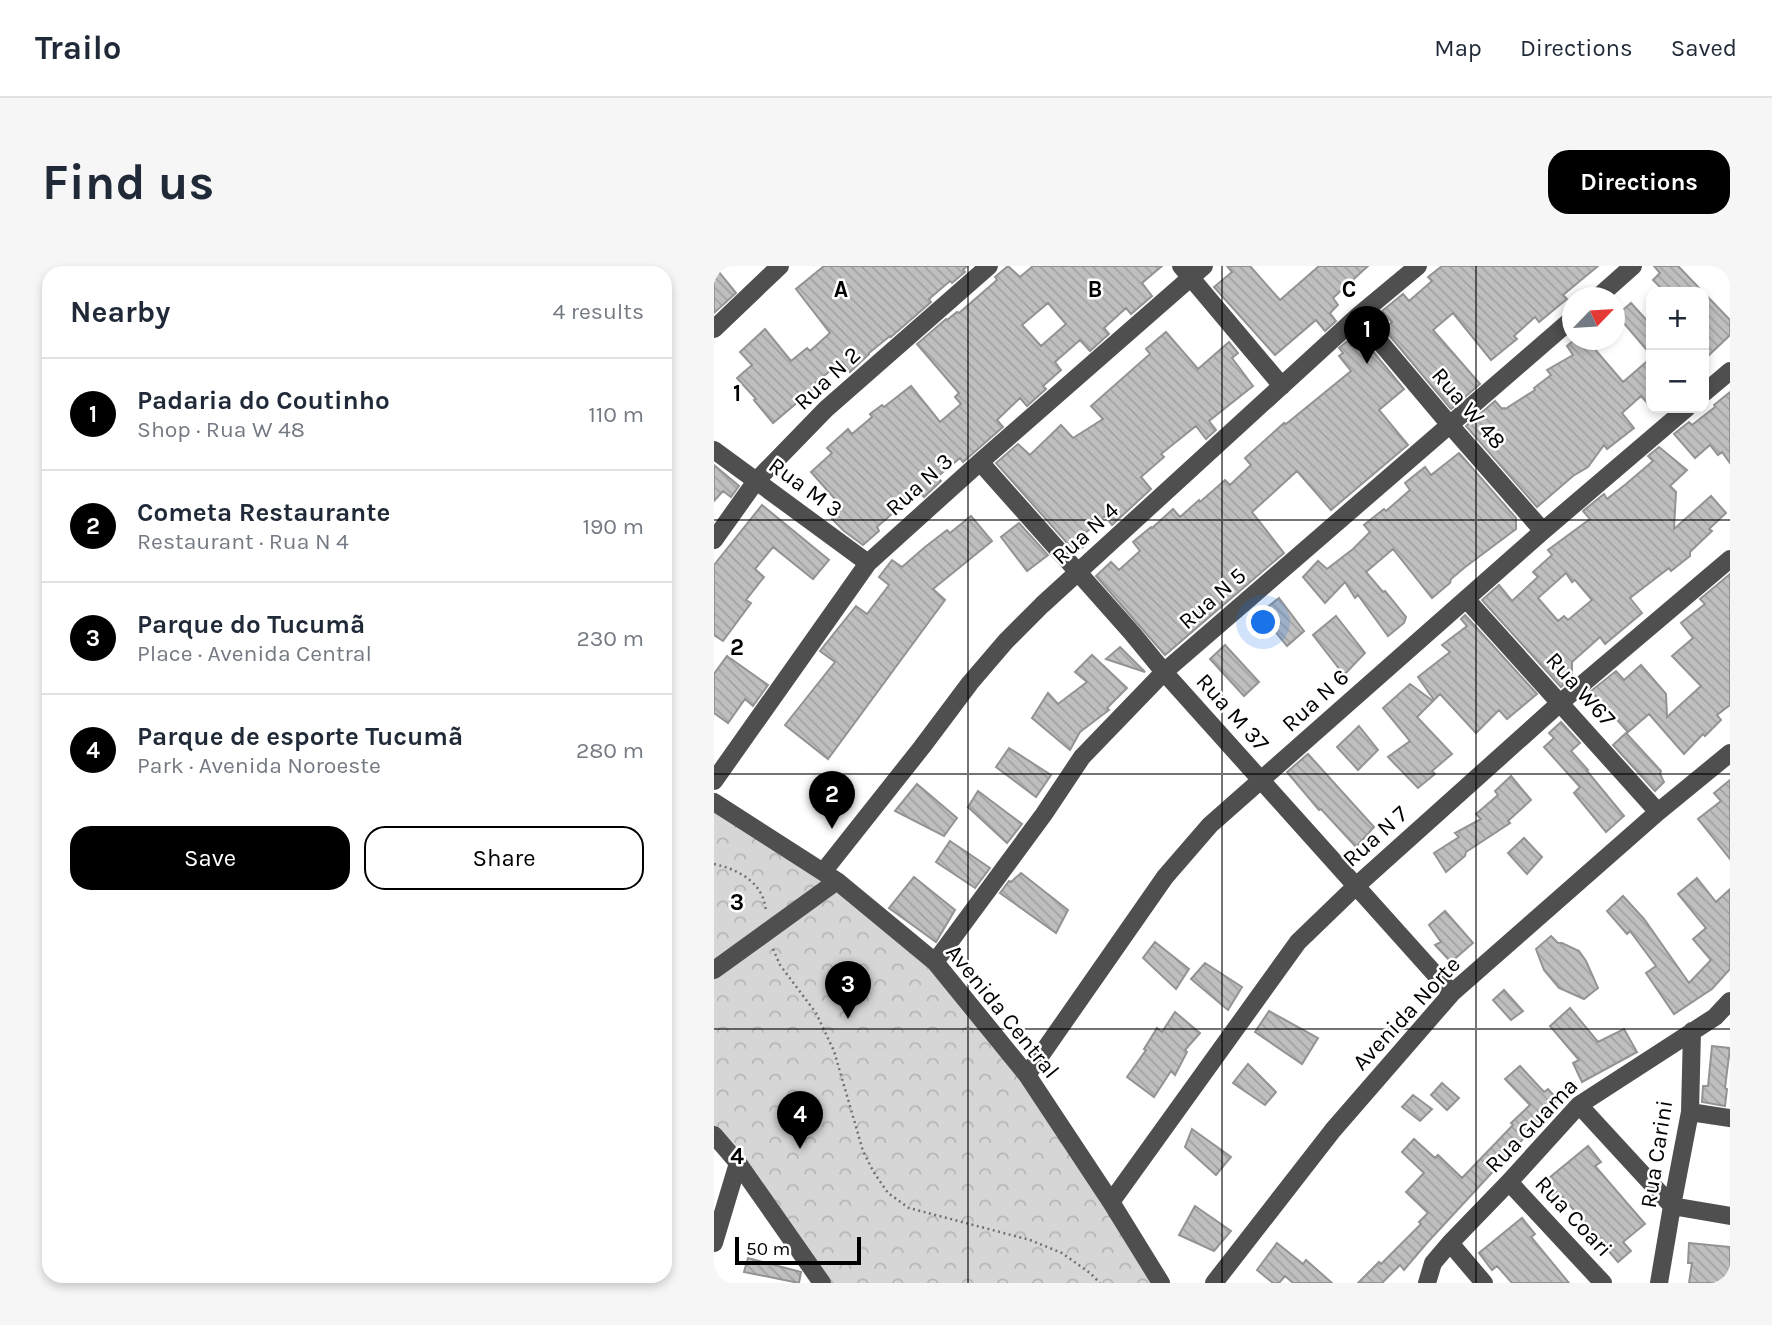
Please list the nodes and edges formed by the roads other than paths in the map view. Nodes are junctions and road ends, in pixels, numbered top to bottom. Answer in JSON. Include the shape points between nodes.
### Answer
{"nodes":[{"id":1,"x":780,"y":266,"type":"edge"},
{"id":2,"x":989,"y":266,"type":"edge"},
{"id":3,"x":1418,"y":266,"type":"edge"},
{"id":4,"x":1633,"y":266,"type":"edge"},
{"id":5,"x":1192,"y":270,"type":"edge"},
{"id":6,"x":1609,"y":287,"type":"edge"},
{"id":7,"x":1358,"y":316,"type":"junction"},
{"id":8,"x":1562,"y":328,"type":"edge"},
{"id":9,"x":714,"y":329,"type":"edge"},
{"id":10,"x":1730,"y":370,"type":"edge"},
{"id":11,"x":1282,"y":386,"type":"junction"},
{"id":12,"x":1709,"y":389,"type":"edge"},
{"id":13,"x":1681,"y":413,"type":"edge"},
{"id":14,"x":1450,"y":425,"type":"junction"},
{"id":15,"x":714,"y":450,"type":"edge"},
{"id":16,"x":980,"y":462,"type":"junction"},
{"id":17,"x":756,"y":481,"type":"junction"},
{"id":18,"x":1543,"y":531,"type":"junction"},
{"id":19,"x":714,"y":540,"type":"edge"},
{"id":20,"x":1730,"y":559,"type":"edge"},
{"id":21,"x":868,"y":563,"type":"junction"},
{"id":22,"x":1077,"y":573,"type":"junction"},
{"id":23,"x":1466,"y":599,"type":"junction"},
{"id":24,"x":1164,"y":672,"type":"junction"},
{"id":25,"x":1560,"y":703,"type":"junction"},
{"id":26,"x":1730,"y":753,"type":"edge"},
{"id":27,"x":714,"y":781,"type":"edge"},
{"id":28,"x":1261,"y":781,"type":"junction"},
{"id":29,"x":714,"y":802,"type":"edge"},
{"id":30,"x":1658,"y":812,"type":"junction"},
{"id":31,"x":830,"y":877,"type":"junction"},
{"id":32,"x":1355,"y":887,"type":"junction"},
{"id":33,"x":935,"y":962,"type":"junction"},
{"id":34,"x":714,"y":970,"type":"edge"},
{"id":35,"x":1452,"y":993,"type":"junction"},
{"id":36,"x":1730,"y":1001,"type":"edge"},
{"id":37,"x":1722,"y":1018,"type":"edge"},
{"id":38,"x":1692,"y":1031,"type":"junction"},
{"id":39,"x":1027,"y":1075,"type":"junction"},
{"id":40,"x":1579,"y":1104,"type":"junction"},
{"id":41,"x":1690,"y":1112,"type":"junction"},
{"id":42,"x":1730,"y":1118,"type":"edge"},
{"id":43,"x":714,"y":1135,"type":"edge"},
{"id":44,"x":738,"y":1163,"type":"junction"},
{"id":45,"x":1509,"y":1182,"type":"junction"},
{"id":46,"x":1111,"y":1202,"type":"junction"},
{"id":47,"x":1672,"y":1206,"type":"junction"},
{"id":48,"x":1730,"y":1216,"type":"edge"},
{"id":49,"x":714,"y":1243,"type":"edge"},
{"id":50,"x":1450,"y":1243,"type":"junction"},
{"id":51,"x":822,"y":1283,"type":"edge"},
{"id":52,"x":1161,"y":1283,"type":"edge"},
{"id":53,"x":1214,"y":1283,"type":"edge"},
{"id":54,"x":1427,"y":1283,"type":"edge"},
{"id":55,"x":1484,"y":1283,"type":"edge"},
{"id":56,"x":1603,"y":1283,"type":"edge"},
{"id":57,"x":1659,"y":1283,"type":"edge"}],
"edges":[{"from":1,"to":9,"type":"street"},
{"from":2,"to":17,"type":"street","name":"Rua N 2","via":[[826,409]]},
{"from":3,"to":7,"type":"street","name":"Rua N 4"},
{"from":4,"to":6,"type":"street"},
{"from":5,"to":11,"type":"street"},
{"from":5,"to":16,"type":"street","name":"Rua N 3"},
{"from":7,"to":11,"type":"street","name":"Rua N 4"},
{"from":7,"to":14,"type":"street","name":"Rua W 48"},
{"from":8,"to":14,"type":"street","name":"Rua N 5"},
{"from":10,"to":12,"type":"street"},
{"from":11,"to":22,"type":"street","name":"Rua N 4"},
{"from":13,"to":18,"type":"street","name":"Rua N 6"},
{"from":14,"to":18,"type":"street","name":"Rua W 48"},
{"from":14,"to":24,"type":"street","name":"Rua N 5"},
{"from":15,"to":17,"type":"street","name":"Rua M 3"},
{"from":16,"to":21,"type":"street","name":"Rua N 3"},
{"from":16,"to":22,"type":"street","name":"Rua M 37"},
{"from":17,"to":19,"type":"street","name":"Rua N 2"},
{"from":17,"to":21,"type":"street","name":"Rua M 3"},
{"from":18,"to":23,"type":"street","name":"Rua N 6"},
{"from":20,"to":25,"type":"street","name":"Rua N 7"},
{"from":21,"to":27,"type":"street","name":"Rua N 3"},
{"from":22,"to":24,"type":"street","name":"Rua M 37"},
{"from":22,"to":31,"type":"street","name":"Rua N 4","via":[[970,683]]},
{"from":23,"to":25,"type":"street","name":"Rua W67"},
{"from":23,"to":28,"type":"street","name":"Rua N 6"},
{"from":24,"to":28,"type":"street","name":"Rua M 37"},
{"from":24,"to":33,"type":"street","name":"Rua N 5","via":[[1082,757]]},
{"from":25,"to":30,"type":"street","name":"Rua W67"},
{"from":25,"to":32,"type":"street","name":"Rua N 7"},
{"from":26,"to":30,"type":"street","name":"Avenida Norte"},
{"from":28,"to":32,"type":"street","name":"Rua M 37"},
{"from":28,"to":39,"type":"street","name":"Rua N 6","via":[[1210,825],[1164,877]]},
{"from":29,"to":31,"type":"street","name":"Avenida Central"},
{"from":30,"to":35,"type":"street","name":"Avenida Norte"},
{"from":31,"to":33,"type":"street","name":"Avenida Central"},
{"from":31,"to":34,"type":"street","name":"Rua N 4"},
{"from":32,"to":35,"type":"street","name":"Rua M 37"},
{"from":32,"to":46,"type":"street","name":"Rua N 7","via":[[1298,942]]},
{"from":33,"to":39,"type":"street","name":"Avenida Central"},
{"from":35,"to":53,"type":"street","name":"Avenida Norte","via":[[1333,1130]]},
{"from":36,"to":37,"type":"street","name":"Rua Guama"},
{"from":37,"to":38,"type":"street","name":"Rua Guama"},
{"from":38,"to":40,"type":"street","name":"Rua Guama"},
{"from":38,"to":41,"type":"street","name":"Rua Carini"},
{"from":39,"to":46,"type":"street","name":"Avenida Central"},
{"from":40,"to":45,"type":"street","name":"Rua Guama"},
{"from":40,"to":47,"type":"street"},
{"from":41,"to":42,"type":"street"},
{"from":41,"to":47,"type":"street","name":"Rua Carini"},
{"from":43,"to":44,"type":"street"},
{"from":44,"to":49,"type":"street"},
{"from":44,"to":51,"type":"street"},
{"from":45,"to":50,"type":"street","name":"Rua Guama"},
{"from":45,"to":56,"type":"street","name":"Rua Coari"},
{"from":46,"to":52,"type":"street","name":"Avenida Central"},
{"from":47,"to":48,"type":"street"},
{"from":47,"to":57,"type":"street","name":"Rua Carini"},
{"from":50,"to":54,"type":"street","name":"Rua Guama","via":[[1433,1264]]},
{"from":50,"to":55,"type":"street"}]}
